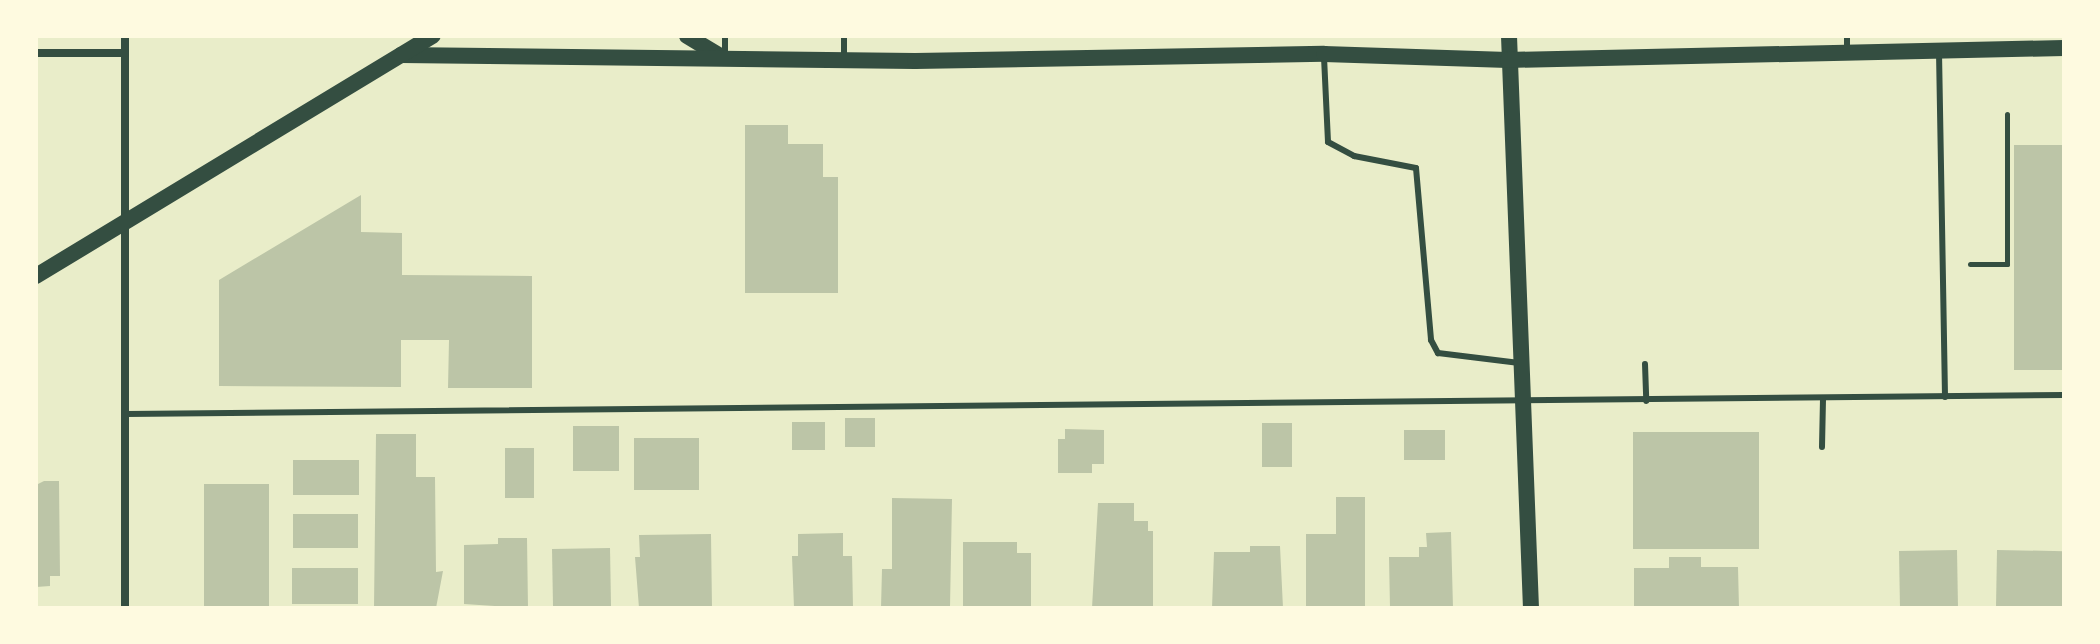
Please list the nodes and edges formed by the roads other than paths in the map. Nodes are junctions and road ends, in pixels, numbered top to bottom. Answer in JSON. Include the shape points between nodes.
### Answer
{"nodes":[{"id":1,"x":125,"y":36,"type":"edge"},
{"id":2,"x":433,"y":36,"type":"edge"},
{"id":3,"x":687,"y":36,"type":"edge"},
{"id":4,"x":725,"y":36,"type":"edge"},
{"id":5,"x":844,"y":36,"type":"edge"},
{"id":6,"x":1509,"y":36,"type":"edge"},
{"id":7,"x":1963,"y":42,"type":"edge"},
{"id":8,"x":1997,"y":42,"type":"edge"},
{"id":9,"x":1847,"y":43,"type":"edge"},
{"id":10,"x":2064,"y":48,"type":"edge"},
{"id":11,"x":1939,"y":49,"type":"junction"},
{"id":12,"x":36,"y":53,"type":"edge"},
{"id":13,"x":125,"y":53,"type":"junction"},
{"id":14,"x":1324,"y":54,"type":"junction"},
{"id":15,"x":401,"y":55,"type":"junction"},
{"id":16,"x":725,"y":59,"type":"junction"},
{"id":17,"x":844,"y":60,"type":"junction"},
{"id":18,"x":1508,"y":60,"type":"junction"},
{"id":19,"x":126,"y":222,"type":"junction"},
{"id":20,"x":36,"y":276,"type":"edge"},
{"id":21,"x":1522,"y":363,"type":"junction"},
{"id":22,"x":1645,"y":364,"type":"dead end"},
{"id":23,"x":2064,"y":395,"type":"edge"},
{"id":24,"x":1945,"y":397,"type":"junction"},
{"id":25,"x":1823,"y":398,"type":"junction"},
{"id":26,"x":1646,"y":401,"type":"junction"},
{"id":27,"x":1524,"y":403,"type":"junction"},
{"id":28,"x":126,"y":414,"type":"junction"},
{"id":29,"x":1822,"y":447,"type":"dead end"},
{"id":30,"x":125,"y":608,"type":"edge"},
{"id":31,"x":1531,"y":608,"type":"edge"}],
"edges":[{"from":1,"to":13,"type":"street"},
{"from":2,"to":15,"type":"main road"},
{"from":3,"to":16,"type":"main road"},
{"from":4,"to":16,"type":"lane"},
{"from":5,"to":17,"type":"lane"},
{"from":6,"to":18,"type":"main road"},
{"from":7,"to":8,"type":"main road"},
{"from":7,"to":11,"type":"main road"},
{"from":8,"to":10,"type":"main road"},
{"from":9,"to":11,"type":"main road"},
{"from":9,"to":18,"type":"main road"},
{"from":11,"to":24,"type":"lane"},
{"from":12,"to":13,"type":"street"},
{"from":13,"to":19,"type":"street"},
{"from":14,"to":17,"type":"main road"},
{"from":14,"to":18,"type":"main road"},
{"from":14,"to":21,"type":"lane","via":[[1328,142],[1354,156],[1416,168],[1431,340],[1438,353]]},
{"from":15,"to":16,"type":"main road"},
{"from":15,"to":19,"type":"main road"},
{"from":16,"to":17,"type":"main road"},
{"from":18,"to":21,"type":"main road"},
{"from":19,"to":20,"type":"main road"},
{"from":19,"to":28,"type":"street"},
{"from":21,"to":27,"type":"main road"},
{"from":22,"to":26,"type":"lane"},
{"from":23,"to":24,"type":"lane"},
{"from":24,"to":25,"type":"lane"},
{"from":25,"to":26,"type":"lane"},
{"from":25,"to":29,"type":"lane"},
{"from":26,"to":27,"type":"lane"},
{"from":27,"to":28,"type":"lane"},
{"from":27,"to":31,"type":"main road"},
{"from":28,"to":30,"type":"street"}]}
